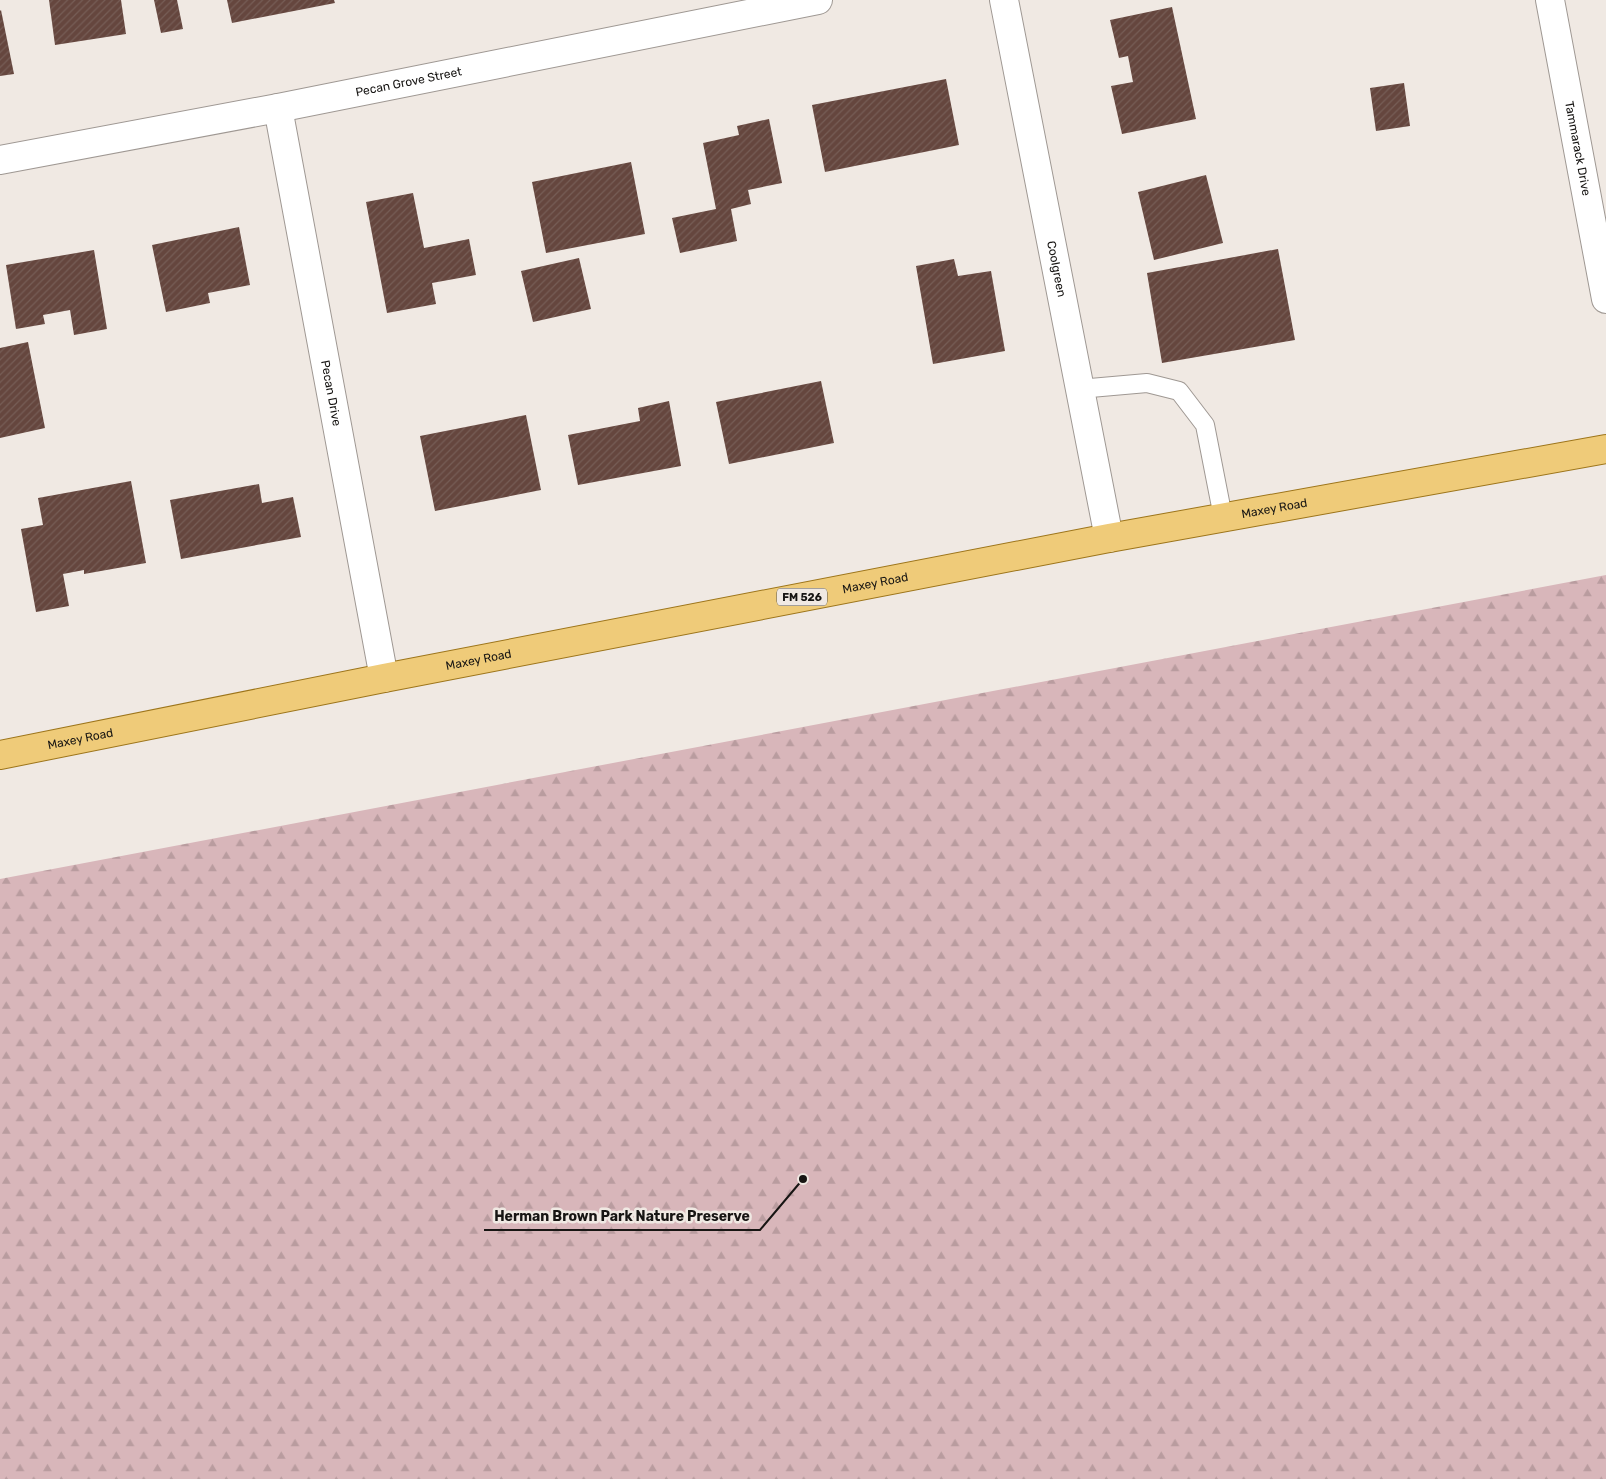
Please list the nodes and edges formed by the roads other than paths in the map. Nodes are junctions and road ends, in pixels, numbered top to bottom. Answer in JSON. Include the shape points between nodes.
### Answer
{"nodes":[{"id":1,"x":818,"y":0,"type":"edge"},
{"id":2,"x":1004,"y":0,"type":"edge"},
{"id":3,"x":1550,"y":0,"type":"edge"},
{"id":4,"x":278,"y":108,"type":"junction"},
{"id":5,"x":0,"y":160,"type":"edge"},
{"id":6,"x":1606,"y":298,"type":"edge"},
{"id":7,"x":1080,"y":389,"type":"junction"},
{"id":8,"x":1606,"y":449,"type":"edge"},
{"id":9,"x":1223,"y":517,"type":"junction"},
{"id":10,"x":1109,"y":538,"type":"junction"},
{"id":11,"x":384,"y":678,"type":"junction"},
{"id":12,"x":0,"y":755,"type":"edge"}],
"edges":[{"from":1,"to":4,"type":"street","name":"Pecan Grove Street"},
{"from":2,"to":7,"type":"street","name":"Coolgreen"},
{"from":3,"to":6,"type":"street","name":"Tammarack Drive"},
{"from":4,"to":5,"type":"street","name":"Pecan Grove Street"},
{"from":4,"to":11,"type":"street","name":"Pecan Drive"},
{"from":7,"to":9,"type":"lane","via":[[1147,383],[1179,392],[1206,425]]},
{"from":7,"to":10,"type":"street","name":"Coolgreen"},
{"from":8,"to":9,"type":"main road","name":"Maxey Road","number":"FM 526"},
{"from":9,"to":10,"type":"main road","name":"Maxey Road","number":"FM 526"},
{"from":10,"to":11,"type":"main road","name":"Maxey Road","number":"FM 526"},
{"from":11,"to":12,"type":"main road","name":"Maxey Road","number":"FM 526"}]}
